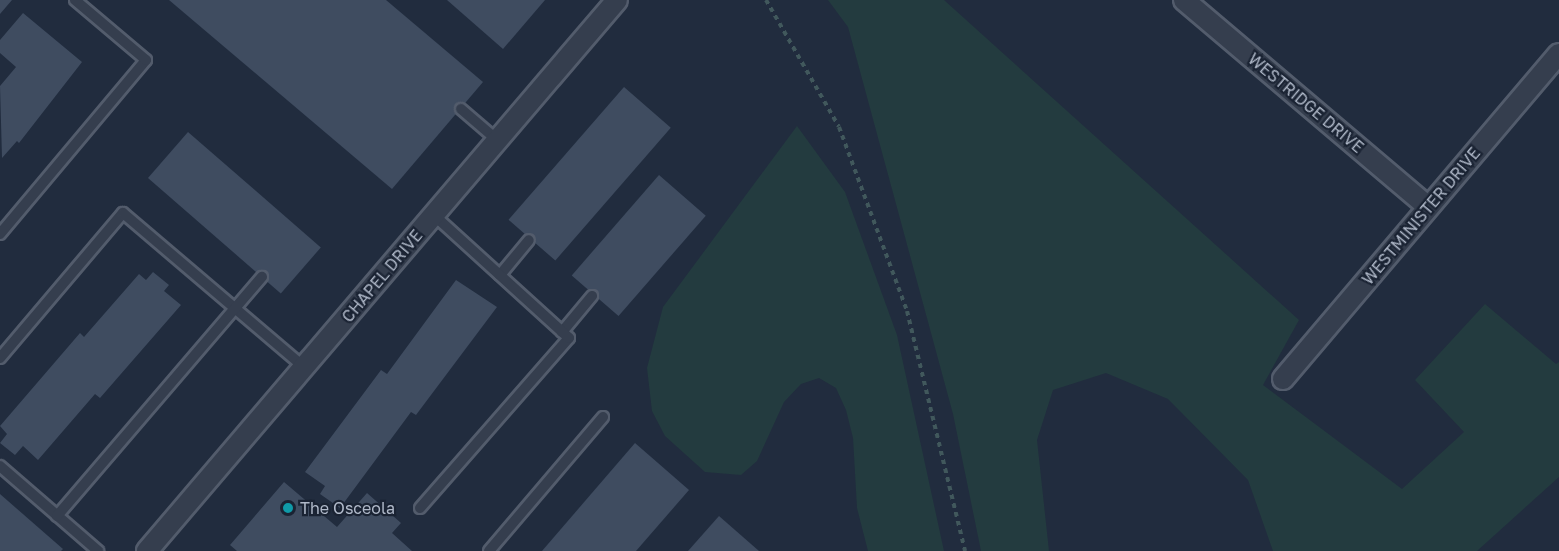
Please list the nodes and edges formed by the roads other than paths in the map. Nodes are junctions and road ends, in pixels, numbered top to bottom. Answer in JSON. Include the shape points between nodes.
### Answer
{"nodes":[{"id":1,"x":75,"y":0,"type":"edge"},
{"id":2,"x":617,"y":0,"type":"edge"},
{"id":3,"x":1184,"y":0,"type":"edge"},
{"id":4,"x":1559,"y":54,"type":"edge"},
{"id":5,"x":461,"y":109,"type":"dead end"},
{"id":6,"x":497,"y":140,"type":"junction"},
{"id":7,"x":1428,"y":207,"type":"junction"},
{"id":8,"x":434,"y":215,"type":"junction"},
{"id":9,"x":0,"y":234,"type":"edge"},
{"id":10,"x":529,"y":240,"type":"dead end"},
{"id":11,"x":500,"y":275,"type":"junction"},
{"id":12,"x":262,"y":277,"type":"dead end"},
{"id":13,"x":592,"y":296,"type":"dead end"},
{"id":14,"x":235,"y":308,"type":"junction"},
{"id":15,"x":562,"y":332,"type":"junction"},
{"id":16,"x":0,"y":358,"type":"edge"},
{"id":17,"x":304,"y":367,"type":"junction"},
{"id":18,"x":1283,"y":379,"type":"dead end"},
{"id":19,"x":603,"y":417,"type":"dead end"},
{"id":20,"x":0,"y":466,"type":"edge"},
{"id":21,"x":420,"y":508,"type":"dead end"},
{"id":22,"x":57,"y":516,"type":"junction"},
{"id":23,"x":98,"y":551,"type":"edge"},
{"id":24,"x":147,"y":551,"type":"edge"},
{"id":25,"x":489,"y":551,"type":"edge"}],
"edges":[{"from":1,"to":9,"type":"lane","via":[[146,60]]},
{"from":2,"to":6,"type":"street","name":"CHAPEL DRIVE"},
{"from":3,"to":7,"type":"street","name":"WESTRIDGE DRIVE"},
{"from":4,"to":7,"type":"street","name":"WESTMINISTER DRIVE"},
{"from":5,"to":6,"type":"lane"},
{"from":6,"to":8,"type":"street","name":"CHAPEL DRIVE"},
{"from":7,"to":18,"type":"street","name":"WESTMINISTER DRIVE"},
{"from":8,"to":11,"type":"lane"},
{"from":8,"to":17,"type":"street","name":"CHAPEL DRIVE"},
{"from":10,"to":11,"type":"lane"},
{"from":11,"to":15,"type":"lane"},
{"from":12,"to":14,"type":"lane"},
{"from":13,"to":15,"type":"lane"},
{"from":14,"to":16,"type":"lane","via":[[123,213]]},
{"from":14,"to":17,"type":"lane"},
{"from":14,"to":22,"type":"lane"},
{"from":15,"to":21,"type":"lane","via":[[569,338]]},
{"from":17,"to":24,"type":"street","name":"CHAPEL DRIVE"},
{"from":19,"to":25,"type":"lane"},
{"from":20,"to":22,"type":"lane"},
{"from":22,"to":23,"type":"lane"}]}
